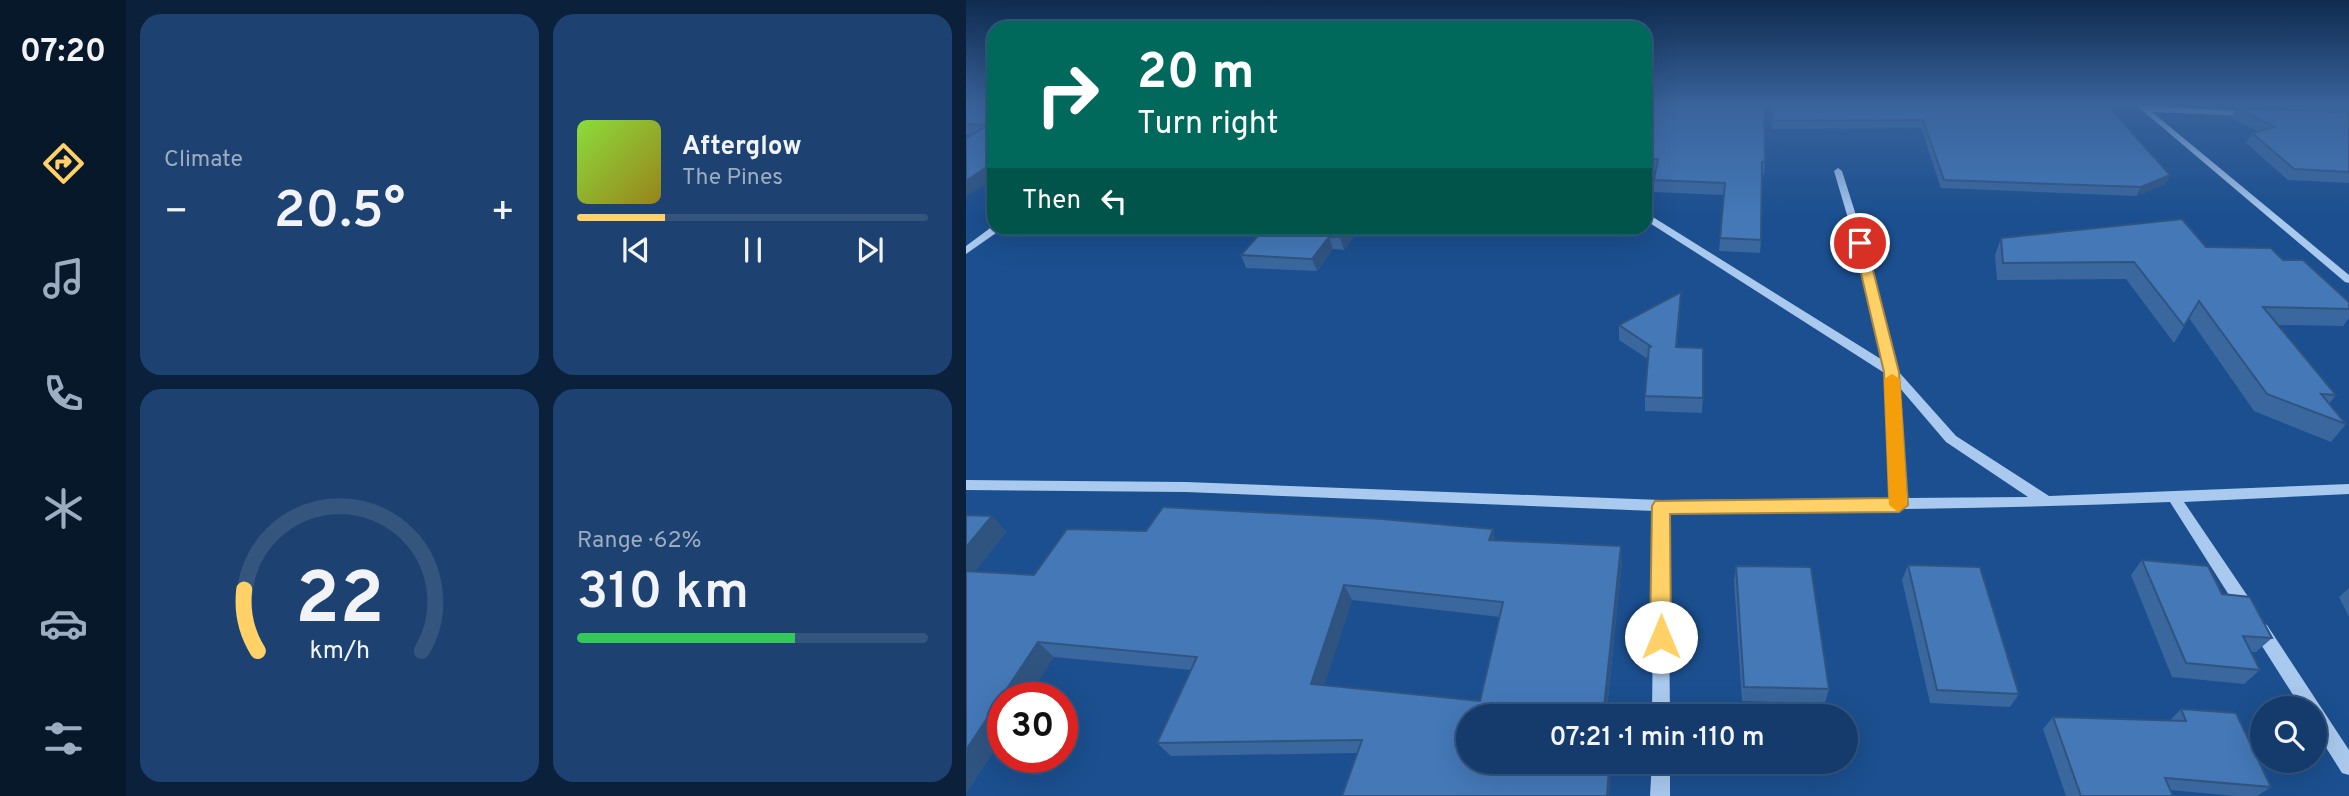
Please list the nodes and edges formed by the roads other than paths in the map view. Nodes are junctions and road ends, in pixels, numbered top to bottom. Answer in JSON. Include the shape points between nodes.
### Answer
{"nodes":[{"id":1,"x":2184,"y":142,"type":"edge"},
{"id":2,"x":1838,"y":172,"type":"dead end"},
{"id":3,"x":1652,"y":220,"type":"edge"},
{"id":4,"x":987,"y":234,"type":"edge"},
{"id":5,"x":966,"y":251,"type":"edge"},
{"id":6,"x":2349,"y":280,"type":"edge"},
{"id":7,"x":1892,"y":372,"type":"junction"},
{"id":8,"x":966,"y":485,"type":"edge"},
{"id":9,"x":2349,"y":489,"type":"edge"},
{"id":10,"x":2175,"y":499,"type":"junction"},
{"id":11,"x":2048,"y":502,"type":"junction"},
{"id":12,"x":1899,"y":505,"type":"junction"},
{"id":13,"x":1661,"y":506,"type":"junction"},
{"id":14,"x":2304,"y":696,"type":"edge"},
{"id":15,"x":1661,"y":704,"type":"edge"},
{"id":16,"x":2327,"y":732,"type":"edge"},
{"id":17,"x":2349,"y":766,"type":"edge"},
{"id":18,"x":1661,"y":774,"type":"edge"},
{"id":19,"x":1660,"y":796,"type":"edge"}],
"edges":[{"from":1,"to":6,"type":"street"},
{"from":2,"to":7,"type":"street","via":[[1868,269]]},
{"from":3,"to":7,"type":"street"},
{"from":4,"to":5,"type":"street"},
{"from":7,"to":11,"type":"street","via":[[1951,439]]},
{"from":7,"to":12,"type":"street"},
{"from":8,"to":13,"type":"street","via":[[1186,487]]},
{"from":9,"to":10,"type":"street"},
{"from":10,"to":11,"type":"street"},
{"from":10,"to":14,"type":"street"},
{"from":11,"to":12,"type":"street"},
{"from":12,"to":13,"type":"street"},
{"from":13,"to":15,"type":"street"},
{"from":16,"to":17,"type":"street"},
{"from":18,"to":19,"type":"street"}]}
